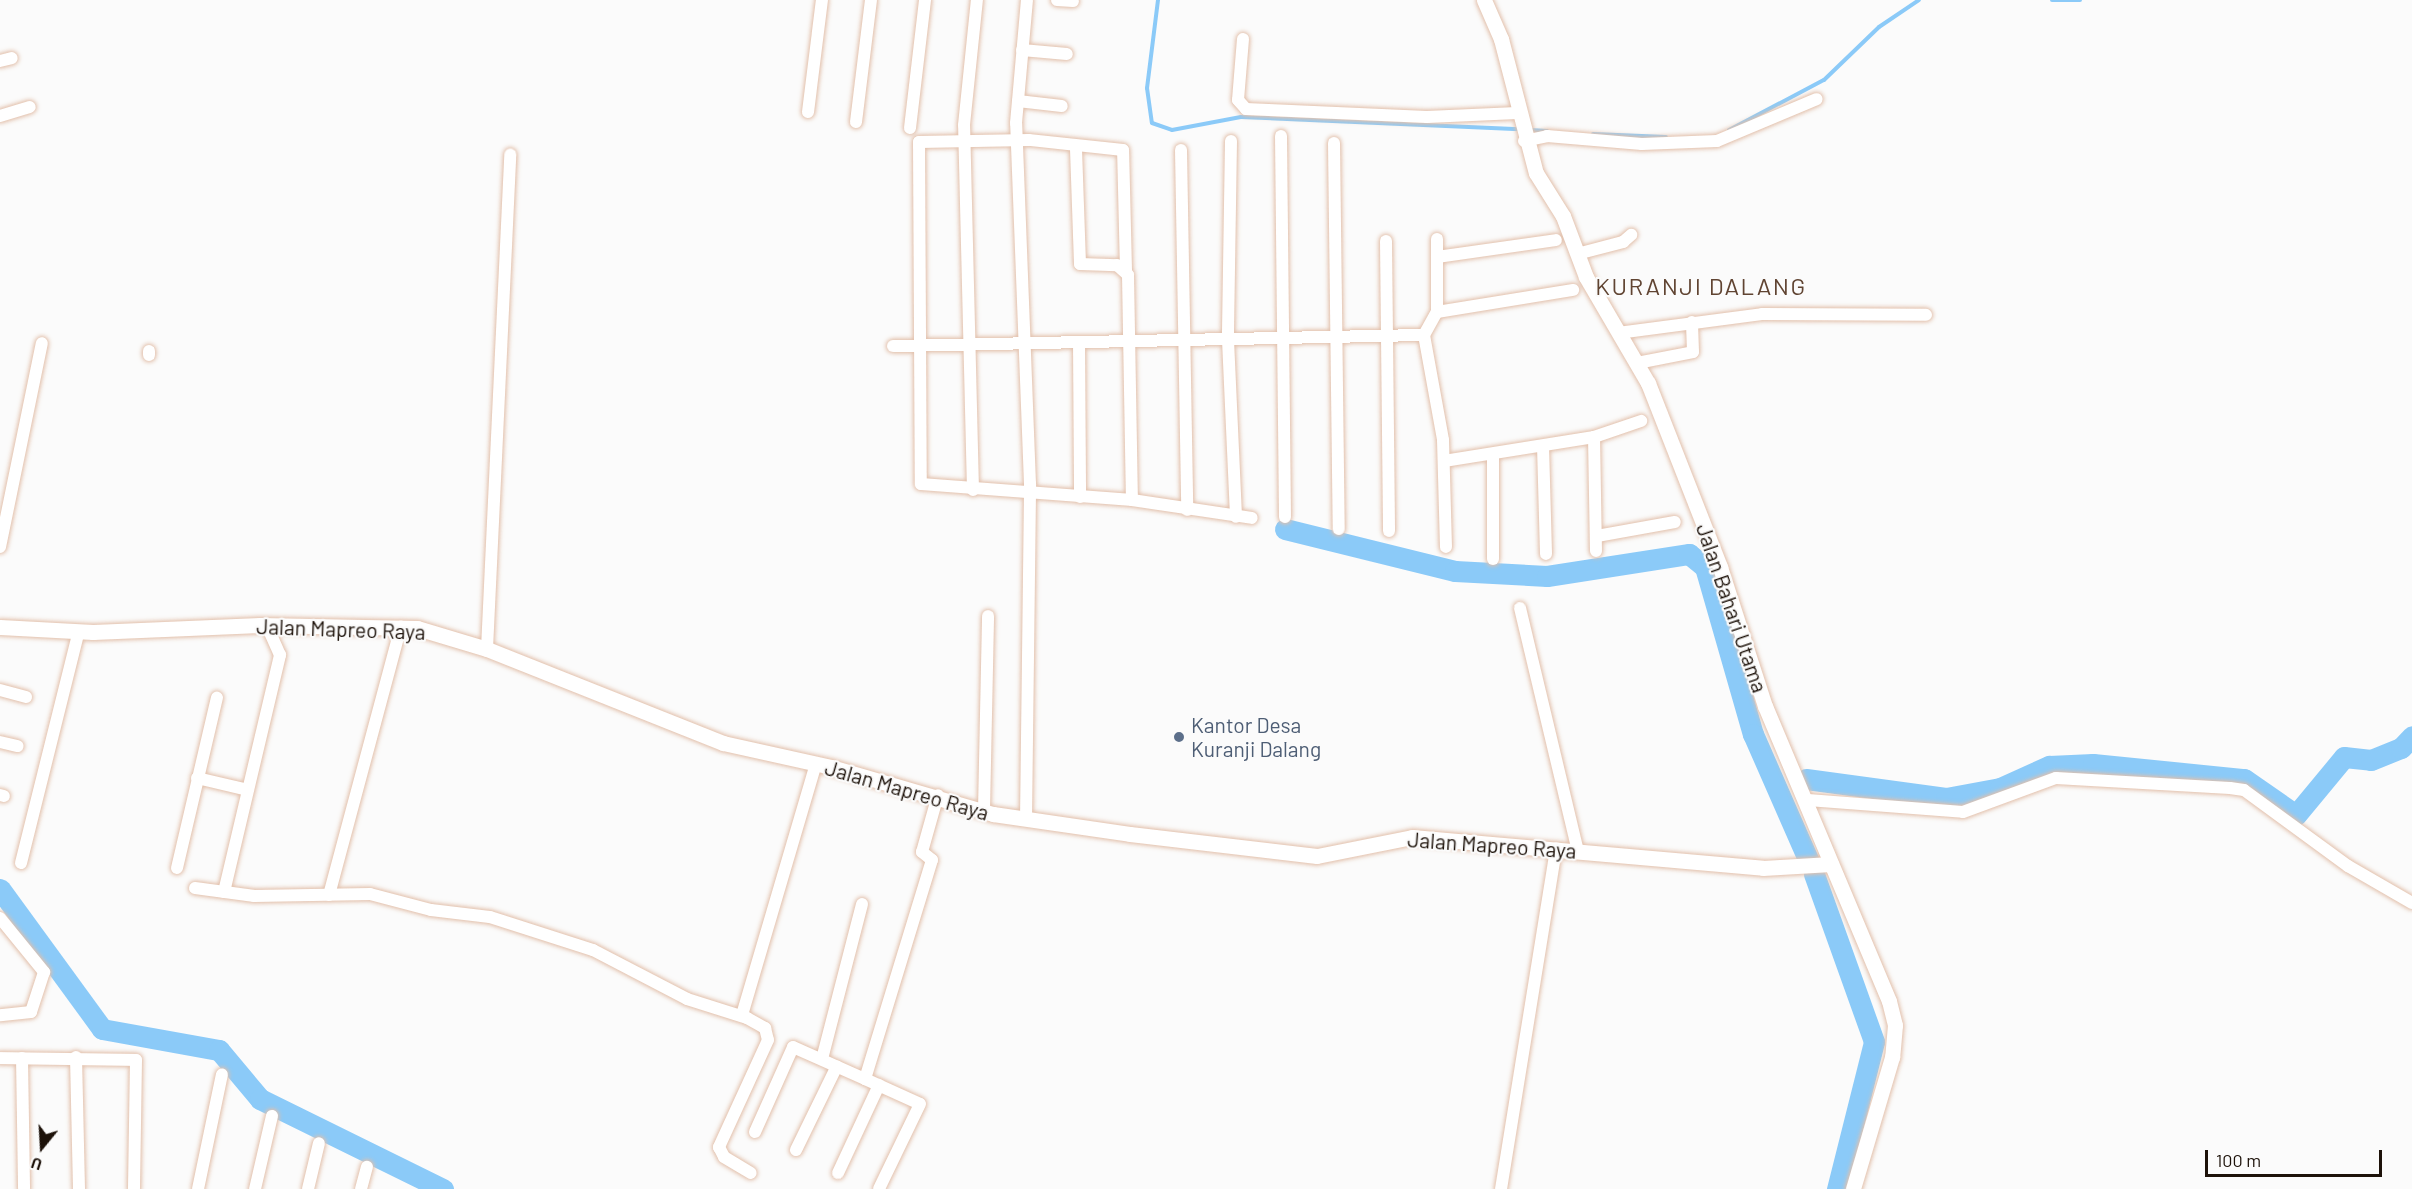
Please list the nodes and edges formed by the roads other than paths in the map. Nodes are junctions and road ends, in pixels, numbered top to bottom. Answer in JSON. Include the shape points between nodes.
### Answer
{"nodes":[{"id":1,"x":822,"y":0,"type":"edge"},
{"id":2,"x":871,"y":0,"type":"edge"},
{"id":3,"x":925,"y":0,"type":"edge"},
{"id":4,"x":977,"y":0,"type":"edge"},
{"id":5,"x":1027,"y":0,"type":"edge"},
{"id":6,"x":1057,"y":0,"type":"edge"},
{"id":7,"x":1484,"y":0,"type":"edge"},
{"id":8,"x":1073,"y":1,"type":"edge"},
{"id":9,"x":1243,"y":39,"type":"dead end"},
{"id":10,"x":1022,"y":50,"type":"junction"},
{"id":11,"x":1067,"y":54,"type":"dead end"},
{"id":12,"x":1817,"y":99,"type":"dead end"},
{"id":13,"x":1018,"y":101,"type":"junction"},
{"id":14,"x":1062,"y":106,"type":"dead end"},
{"id":15,"x":30,"y":107,"type":"dead end"},
{"id":16,"x":808,"y":112,"type":"dead end"},
{"id":17,"x":0,"y":116,"type":"edge"},
{"id":18,"x":856,"y":122,"type":"dead end"},
{"id":19,"x":910,"y":128,"type":"dead end"},
{"id":20,"x":1521,"y":129,"type":"junction"},
{"id":21,"x":1281,"y":136,"type":"dead end"},
{"id":22,"x":1020,"y":140,"type":"junction"},
{"id":23,"x":966,"y":141,"type":"junction"},
{"id":24,"x":1231,"y":141,"type":"dead end"},
{"id":25,"x":1334,"y":143,"type":"dead end"},
{"id":26,"x":1076,"y":149,"type":"junction"},
{"id":27,"x":1181,"y":150,"type":"dead end"},
{"id":28,"x":510,"y":154,"type":"dead end"},
{"id":29,"x":1631,"y":235,"type":"dead end"},
{"id":30,"x":1437,"y":238,"type":"dead end"},
{"id":31,"x":1556,"y":240,"type":"dead end"},
{"id":32,"x":1386,"y":241,"type":"dead end"},
{"id":33,"x":1577,"y":254,"type":"junction"},
{"id":34,"x":1437,"y":257,"type":"junction"},
{"id":35,"x":1126,"y":270,"type":"junction"},
{"id":36,"x":1573,"y":291,"type":"dead end"},
{"id":37,"x":1437,"y":312,"type":"junction"},
{"id":38,"x":1926,"y":315,"type":"dead end"},
{"id":39,"x":1692,"y":322,"type":"junction"},
{"id":40,"x":1618,"y":333,"type":"junction"},
{"id":41,"x":1424,"y":335,"type":"junction"},
{"id":42,"x":1389,"y":336,"type":"junction"},
{"id":43,"x":1335,"y":337,"type":"junction"},
{"id":44,"x":1286,"y":338,"type":"junction"},
{"id":45,"x":1228,"y":340,"type":"junction"},
{"id":46,"x":1180,"y":341,"type":"junction"},
{"id":47,"x":1079,"y":342,"type":"junction"},
{"id":48,"x":1130,"y":342,"type":"junction"},
{"id":49,"x":42,"y":343,"type":"dead end"},
{"id":50,"x":973,"y":345,"type":"junction"},
{"id":51,"x":1025,"y":345,"type":"junction"},
{"id":52,"x":893,"y":346,"type":"dead end"},
{"id":53,"x":921,"y":346,"type":"junction"},
{"id":54,"x":1637,"y":363,"type":"junction"},
{"id":55,"x":1641,"y":421,"type":"dead end"},
{"id":56,"x":1594,"y":436,"type":"junction"},
{"id":57,"x":1543,"y":446,"type":"junction"},
{"id":58,"x":1493,"y":456,"type":"junction"},
{"id":59,"x":1444,"y":461,"type":"junction"},
{"id":60,"x":973,"y":490,"type":"junction"},
{"id":61,"x":1030,"y":493,"type":"junction"},
{"id":62,"x":1080,"y":497,"type":"junction"},
{"id":63,"x":1132,"y":500,"type":"junction"},
{"id":64,"x":1187,"y":510,"type":"junction"},
{"id":65,"x":1236,"y":517,"type":"junction"},
{"id":66,"x":1285,"y":517,"type":"dead end"},
{"id":67,"x":1252,"y":518,"type":"dead end"},
{"id":68,"x":1675,"y":522,"type":"dead end"},
{"id":69,"x":1339,"y":529,"type":"dead end"},
{"id":70,"x":1389,"y":531,"type":"dead end"},
{"id":71,"x":1598,"y":536,"type":"junction"},
{"id":72,"x":0,"y":547,"type":"edge"},
{"id":73,"x":1446,"y":547,"type":"dead end"},
{"id":74,"x":1596,"y":551,"type":"dead end"},
{"id":75,"x":1546,"y":554,"type":"dead end"},
{"id":76,"x":1494,"y":559,"type":"dead end"},
{"id":77,"x":1520,"y":608,"type":"dead end"},
{"id":78,"x":988,"y":616,"type":"dead end"},
{"id":79,"x":267,"y":626,"type":"junction"},
{"id":80,"x":0,"y":627,"type":"edge"},
{"id":81,"x":401,"y":627,"type":"junction"},
{"id":82,"x":79,"y":631,"type":"junction"},
{"id":83,"x":487,"y":649,"type":"junction"},
{"id":84,"x":0,"y":690,"type":"edge"},
{"id":85,"x":26,"y":697,"type":"dead end"},
{"id":86,"x":217,"y":698,"type":"dead end"},
{"id":87,"x":0,"y":742,"type":"edge"},
{"id":88,"x":18,"y":746,"type":"dead end"},
{"id":89,"x":816,"y":764,"type":"junction"},
{"id":90,"x":197,"y":778,"type":"junction"},
{"id":91,"x":248,"y":789,"type":"junction"},
{"id":92,"x":938,"y":795,"type":"junction"},
{"id":93,"x":1808,"y":800,"type":"junction"},
{"id":94,"x":984,"y":810,"type":"junction"},
{"id":95,"x":1026,"y":820,"type":"junction"},
{"id":96,"x":1556,"y":848,"type":"junction"},
{"id":97,"x":1578,"y":850,"type":"junction"},
{"id":98,"x":21,"y":863,"type":"dead end"},
{"id":99,"x":1831,"y":864,"type":"junction"},
{"id":100,"x":177,"y":868,"type":"dead end"},
{"id":101,"x":195,"y":888,"type":"dead end"},
{"id":102,"x":224,"y":892,"type":"junction"},
{"id":103,"x":329,"y":895,"type":"junction"},
{"id":104,"x":2412,"y":903,"type":"edge"},
{"id":105,"x":862,"y":904,"type":"dead end"},
{"id":106,"x":0,"y":918,"type":"edge"},
{"id":107,"x":1,"y":1013,"type":"edge"},
{"id":108,"x":742,"y":1015,"type":"junction"},
{"id":109,"x":76,"y":1057,"type":"junction"},
{"id":110,"x":0,"y":1058,"type":"edge"},
{"id":111,"x":22,"y":1058,"type":"junction"},
{"id":112,"x":822,"y":1059,"type":"junction"},
{"id":113,"x":837,"y":1066,"type":"junction"},
{"id":114,"x":222,"y":1074,"type":"dead end"},
{"id":115,"x":865,"y":1079,"type":"junction"},
{"id":116,"x":879,"y":1085,"type":"junction"},
{"id":117,"x":272,"y":1116,"type":"dead end"},
{"id":118,"x":755,"y":1132,"type":"dead end"},
{"id":119,"x":319,"y":1143,"type":"dead end"},
{"id":120,"x":796,"y":1150,"type":"dead end"},
{"id":121,"x":367,"y":1167,"type":"dead end"},
{"id":122,"x":751,"y":1173,"type":"dead end"},
{"id":123,"x":838,"y":1173,"type":"dead end"},
{"id":124,"x":24,"y":1189,"type":"edge"},
{"id":125,"x":79,"y":1189,"type":"edge"},
{"id":126,"x":134,"y":1189,"type":"edge"},
{"id":127,"x":198,"y":1189,"type":"edge"},
{"id":128,"x":255,"y":1189,"type":"edge"},
{"id":129,"x":308,"y":1189,"type":"edge"},
{"id":130,"x":362,"y":1189,"type":"edge"},
{"id":131,"x":879,"y":1189,"type":"edge"},
{"id":132,"x":1501,"y":1189,"type":"edge"},
{"id":133,"x":1853,"y":1189,"type":"edge"}],
"edges":[{"from":1,"to":16,"type":"street"},
{"from":2,"to":18,"type":"street"},
{"from":3,"to":19,"type":"street"},
{"from":4,"to":23,"type":"street"},
{"from":5,"to":10,"type":"street"},
{"from":6,"to":8,"type":"street"},
{"from":7,"to":20,"type":"street","name":"Jalan Bahari Utama","via":[[1501,39]]},
{"from":9,"to":20,"type":"street","via":[[1238,100],[1246,109],[1427,117]]},
{"from":10,"to":11,"type":"street"},
{"from":10,"to":13,"type":"street"},
{"from":12,"to":20,"type":"street","via":[[1717,141],[1642,144],[1547,136]]},
{"from":13,"to":14,"type":"street"},
{"from":13,"to":22,"type":"street"},
{"from":15,"to":17,"type":"street"},
{"from":20,"to":33,"type":"street","name":"Jalan Bahari Utama"},
{"from":21,"to":44,"type":"street"},
{"from":22,"to":23,"type":"street"},
{"from":22,"to":26,"type":"street"},
{"from":22,"to":51,"type":"street"},
{"from":23,"to":50,"type":"street"},
{"from":23,"to":53,"type":"street","via":[[918,145]]},
{"from":24,"to":45,"type":"street"},
{"from":25,"to":43,"type":"street"},
{"from":26,"to":35,"type":"street","via":[[1080,264]]},
{"from":26,"to":35,"type":"street","via":[[1124,150]]},
{"from":27,"to":46,"type":"street"},
{"from":28,"to":83,"type":"street"},
{"from":29,"to":33,"type":"street","via":[[1623,242]]},
{"from":30,"to":34,"type":"street"},
{"from":31,"to":34,"type":"street"},
{"from":32,"to":42,"type":"street"},
{"from":33,"to":40,"type":"street","name":"Jalan Bahari Utama"},
{"from":34,"to":37,"type":"street"},
{"from":35,"to":48,"type":"street"},
{"from":36,"to":37,"type":"street"},
{"from":37,"to":41,"type":"street"},
{"from":38,"to":39,"type":"street","via":[[1762,314]]},
{"from":39,"to":40,"type":"street"},
{"from":39,"to":54,"type":"street","via":[[1693,352]]},
{"from":40,"to":54,"type":"street","name":"Jalan Bahari Utama"},
{"from":41,"to":42,"type":"street"},
{"from":41,"to":59,"type":"street"},
{"from":42,"to":43,"type":"street"},
{"from":42,"to":70,"type":"street"},
{"from":43,"to":44,"type":"street"},
{"from":43,"to":69,"type":"street"},
{"from":44,"to":45,"type":"street"},
{"from":44,"to":66,"type":"street"},
{"from":45,"to":46,"type":"street"},
{"from":45,"to":65,"type":"street"},
{"from":46,"to":48,"type":"street"},
{"from":46,"to":64,"type":"street"},
{"from":47,"to":48,"type":"street"},
{"from":47,"to":51,"type":"street"},
{"from":47,"to":62,"type":"street"},
{"from":48,"to":63,"type":"street"},
{"from":49,"to":72,"type":"street"},
{"from":50,"to":51,"type":"street"},
{"from":50,"to":53,"type":"street"},
{"from":50,"to":60,"type":"street"},
{"from":51,"to":61,"type":"street"},
{"from":52,"to":53,"type":"street"},
{"from":53,"to":60,"type":"street","via":[[921,484]]},
{"from":54,"to":93,"type":"street","name":"Jalan Bahari Utama","via":[[1720,567],[1765,705]]},
{"from":55,"to":56,"type":"street"},
{"from":56,"to":57,"type":"street"},
{"from":56,"to":71,"type":"street"},
{"from":57,"to":58,"type":"street"},
{"from":57,"to":75,"type":"street"},
{"from":58,"to":59,"type":"street"},
{"from":58,"to":76,"type":"street"},
{"from":59,"to":73,"type":"street"},
{"from":60,"to":61,"type":"street"},
{"from":61,"to":62,"type":"street"},
{"from":61,"to":95,"type":"street"},
{"from":62,"to":63,"type":"street"},
{"from":63,"to":64,"type":"street"},
{"from":64,"to":65,"type":"street"},
{"from":65,"to":67,"type":"street"},
{"from":68,"to":71,"type":"street"},
{"from":71,"to":74,"type":"street"},
{"from":77,"to":97,"type":"street"},
{"from":78,"to":94,"type":"street"},
{"from":79,"to":81,"type":"street","name":"Jalan Mapreo Raya"},
{"from":79,"to":82,"type":"street","name":"Jalan Mapreo Raya"},
{"from":79,"to":91,"type":"street","via":[[280,655]]},
{"from":80,"to":82,"type":"street","name":"Jalan Mapreo Raya"},
{"from":81,"to":83,"type":"street","name":"Jalan Mapreo Raya"},
{"from":81,"to":103,"type":"street"},
{"from":82,"to":98,"type":"street"},
{"from":83,"to":89,"type":"street","name":"Jalan Mapreo Raya","via":[[703,736]]},
{"from":84,"to":85,"type":"street"},
{"from":86,"to":90,"type":"street"},
{"from":87,"to":88,"type":"street"},
{"from":89,"to":92,"type":"street","name":"Jalan Mapreo Raya"},
{"from":89,"to":108,"type":"street"},
{"from":90,"to":91,"type":"street"},
{"from":90,"to":100,"type":"street"},
{"from":91,"to":102,"type":"street"},
{"from":92,"to":94,"type":"street","name":"Jalan Mapreo Raya"},
{"from":92,"to":115,"type":"street","via":[[922,852],[932,860]]},
{"from":93,"to":99,"type":"street","name":"Jalan Bahari Utama"},
{"from":93,"to":104,"type":"street","via":[[1963,812],[2056,777],[2230,788],[2249,794],[2348,866]]},
{"from":94,"to":95,"type":"street","name":"Jalan Mapreo Raya"},
{"from":95,"to":96,"type":"street","name":"Jalan Mapreo Raya","via":[[1317,856],[1412,837]]},
{"from":96,"to":97,"type":"street","name":"Jalan Mapreo Raya"},
{"from":96,"to":132,"type":"street"},
{"from":97,"to":99,"type":"street","name":"Jalan Mapreo Raya","via":[[1763,868]]},
{"from":99,"to":133,"type":"street","name":"Jalan Bahari Utama","via":[[1895,1025],[1892,1057]]},
{"from":101,"to":102,"type":"street"},
{"from":102,"to":103,"type":"street"},
{"from":103,"to":108,"type":"street","via":[[370,894],[420,908],[502,920],[612,958],[687,999]]},
{"from":105,"to":112,"type":"street"},
{"from":106,"to":107,"type":"street","via":[[44,972],[31,1012]]},
{"from":108,"to":122,"type":"street","via":[[765,1028],[768,1040],[718,1147],[724,1157]]},
{"from":109,"to":111,"type":"street"},
{"from":109,"to":125,"type":"street"},
{"from":109,"to":126,"type":"street","via":[[136,1060]]},
{"from":110,"to":111,"type":"street"},
{"from":111,"to":124,"type":"street"},
{"from":112,"to":113,"type":"street"},
{"from":112,"to":118,"type":"street","via":[[793,1047]]},
{"from":113,"to":115,"type":"street"},
{"from":113,"to":120,"type":"street"},
{"from":114,"to":127,"type":"street"},
{"from":115,"to":116,"type":"street"},
{"from":116,"to":123,"type":"street"},
{"from":116,"to":131,"type":"street","via":[[920,1104]]},
{"from":117,"to":128,"type":"street"},
{"from":119,"to":129,"type":"street"},
{"from":121,"to":130,"type":"street"}]}
